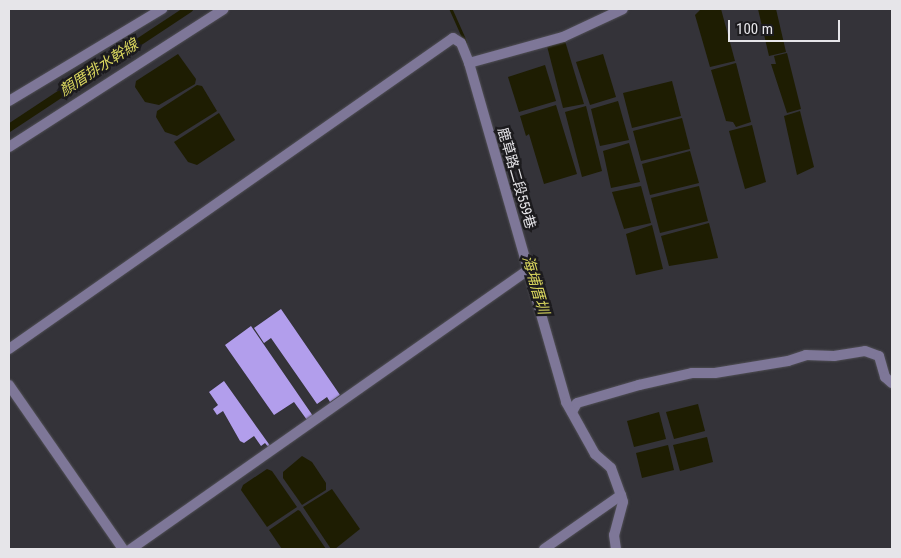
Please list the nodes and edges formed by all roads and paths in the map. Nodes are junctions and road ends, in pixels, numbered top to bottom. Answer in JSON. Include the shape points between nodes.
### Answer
{"nodes":[{"id":1,"x":162,"y":9,"type":"edge"},
{"id":2,"x":224,"y":9,"type":"edge"},
{"id":3,"x":624,"y":9,"type":"edge"},
{"id":4,"x":469,"y":63,"type":"junction"},
{"id":5,"x":9,"y":101,"type":"edge"},
{"id":6,"x":9,"y":147,"type":"edge"},
{"id":7,"x":529,"y":269,"type":"junction"},
{"id":8,"x":9,"y":349,"type":"edge"},
{"id":9,"x":892,"y":383,"type":"edge"},
{"id":10,"x":9,"y":385,"type":"edge"},
{"id":11,"x":572,"y":412,"type":"junction"},
{"id":12,"x":621,"y":495,"type":"junction"},
{"id":13,"x":123,"y":549,"type":"edge"},
{"id":14,"x":131,"y":549,"type":"edge"},
{"id":15,"x":544,"y":549,"type":"edge"},
{"id":16,"x":616,"y":549,"type":"edge"}],
"edges":[{"from":1,"to":5,"type":"street"},
{"from":2,"to":6,"type":"street"},
{"from":3,"to":4,"type":"street","via":[[563,37]]},
{"from":4,"to":7,"type":"street","name":"鹿草路二段559巷"},
{"from":4,"to":8,"type":"street","name":"鹿草路二段559巷","via":[[461,43],[453,38]]},
{"from":7,"to":11,"type":"street","name":"鹿草路二段559巷","via":[[566,402]]},
{"from":7,"to":14,"type":"street"},
{"from":9,"to":11,"type":"street","via":[[885,377],[879,356],[865,351],[834,356],[806,355],[788,361],[715,373],[692,373],[639,385],[577,403]]},
{"from":10,"to":13,"type":"street"},
{"from":11,"to":12,"type":"street","name":"鹿草路二段559巷","via":[[594,454],[611,468]]},
{"from":12,"to":15,"type":"street"},
{"from":12,"to":16,"type":"street","name":"鹿草路二段559巷","via":[[623,502],[614,535]]}]}
